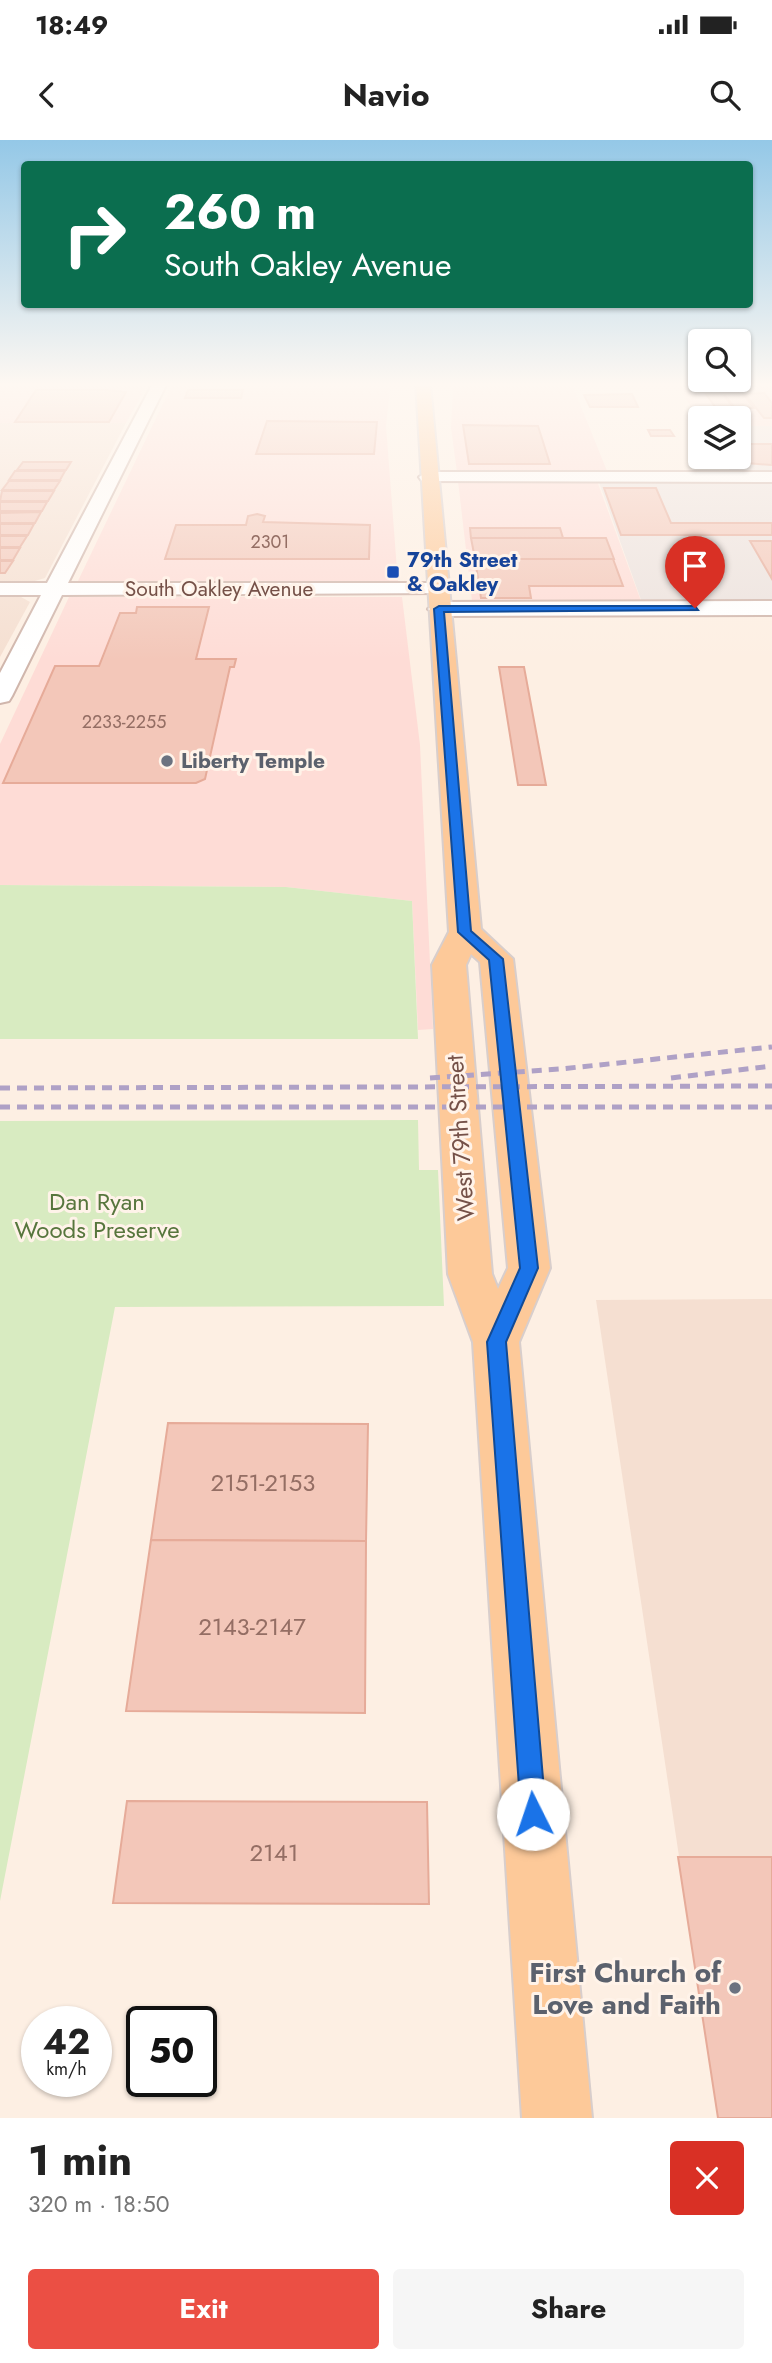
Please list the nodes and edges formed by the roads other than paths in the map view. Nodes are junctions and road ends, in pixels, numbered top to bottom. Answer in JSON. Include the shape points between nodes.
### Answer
{"nodes":[{"id":1,"x":113,"y":475,"type":"edge"},
{"id":2,"x":428,"y":477,"type":"joint"},
{"id":3,"x":772,"y":477,"type":"edge"},
{"id":4,"x":0,"y":589,"type":"edge"},
{"id":5,"x":55,"y":589,"type":"junction"},
{"id":6,"x":438,"y":599,"type":"junction"},
{"id":7,"x":772,"y":608,"type":"edge"},
{"id":8,"x":0,"y":696,"type":"edge"},
{"id":9,"x":465,"y":932,"type":"junction"},
{"id":10,"x":496,"y":1342,"type":"junction"},
{"id":11,"x":557,"y":2118,"type":"edge"}],
"edges":[{"from":1,"to":5,"type":"street"},
{"from":2,"to":3,"type":"street"},
{"from":2,"to":6,"type":"main road"},
{"from":4,"to":5,"type":"street","name":"South Oakley Avenue"},
{"from":5,"to":6,"type":"street","name":"South Oakley Avenue"},
{"from":5,"to":8,"type":"street"},
{"from":6,"to":7,"type":"street","name":"South Oakley Avenue"},
{"from":6,"to":9,"type":"main road"},
{"from":9,"to":10,"type":"main road","name":"West 79th Street","via":[[449,965],[469,1261]]},
{"from":9,"to":10,"type":"main road","name":"West 79th Street","via":[[496,959],[529,1268]]},
{"from":10,"to":11,"type":"main road","name":"West 79th Street"}]}
